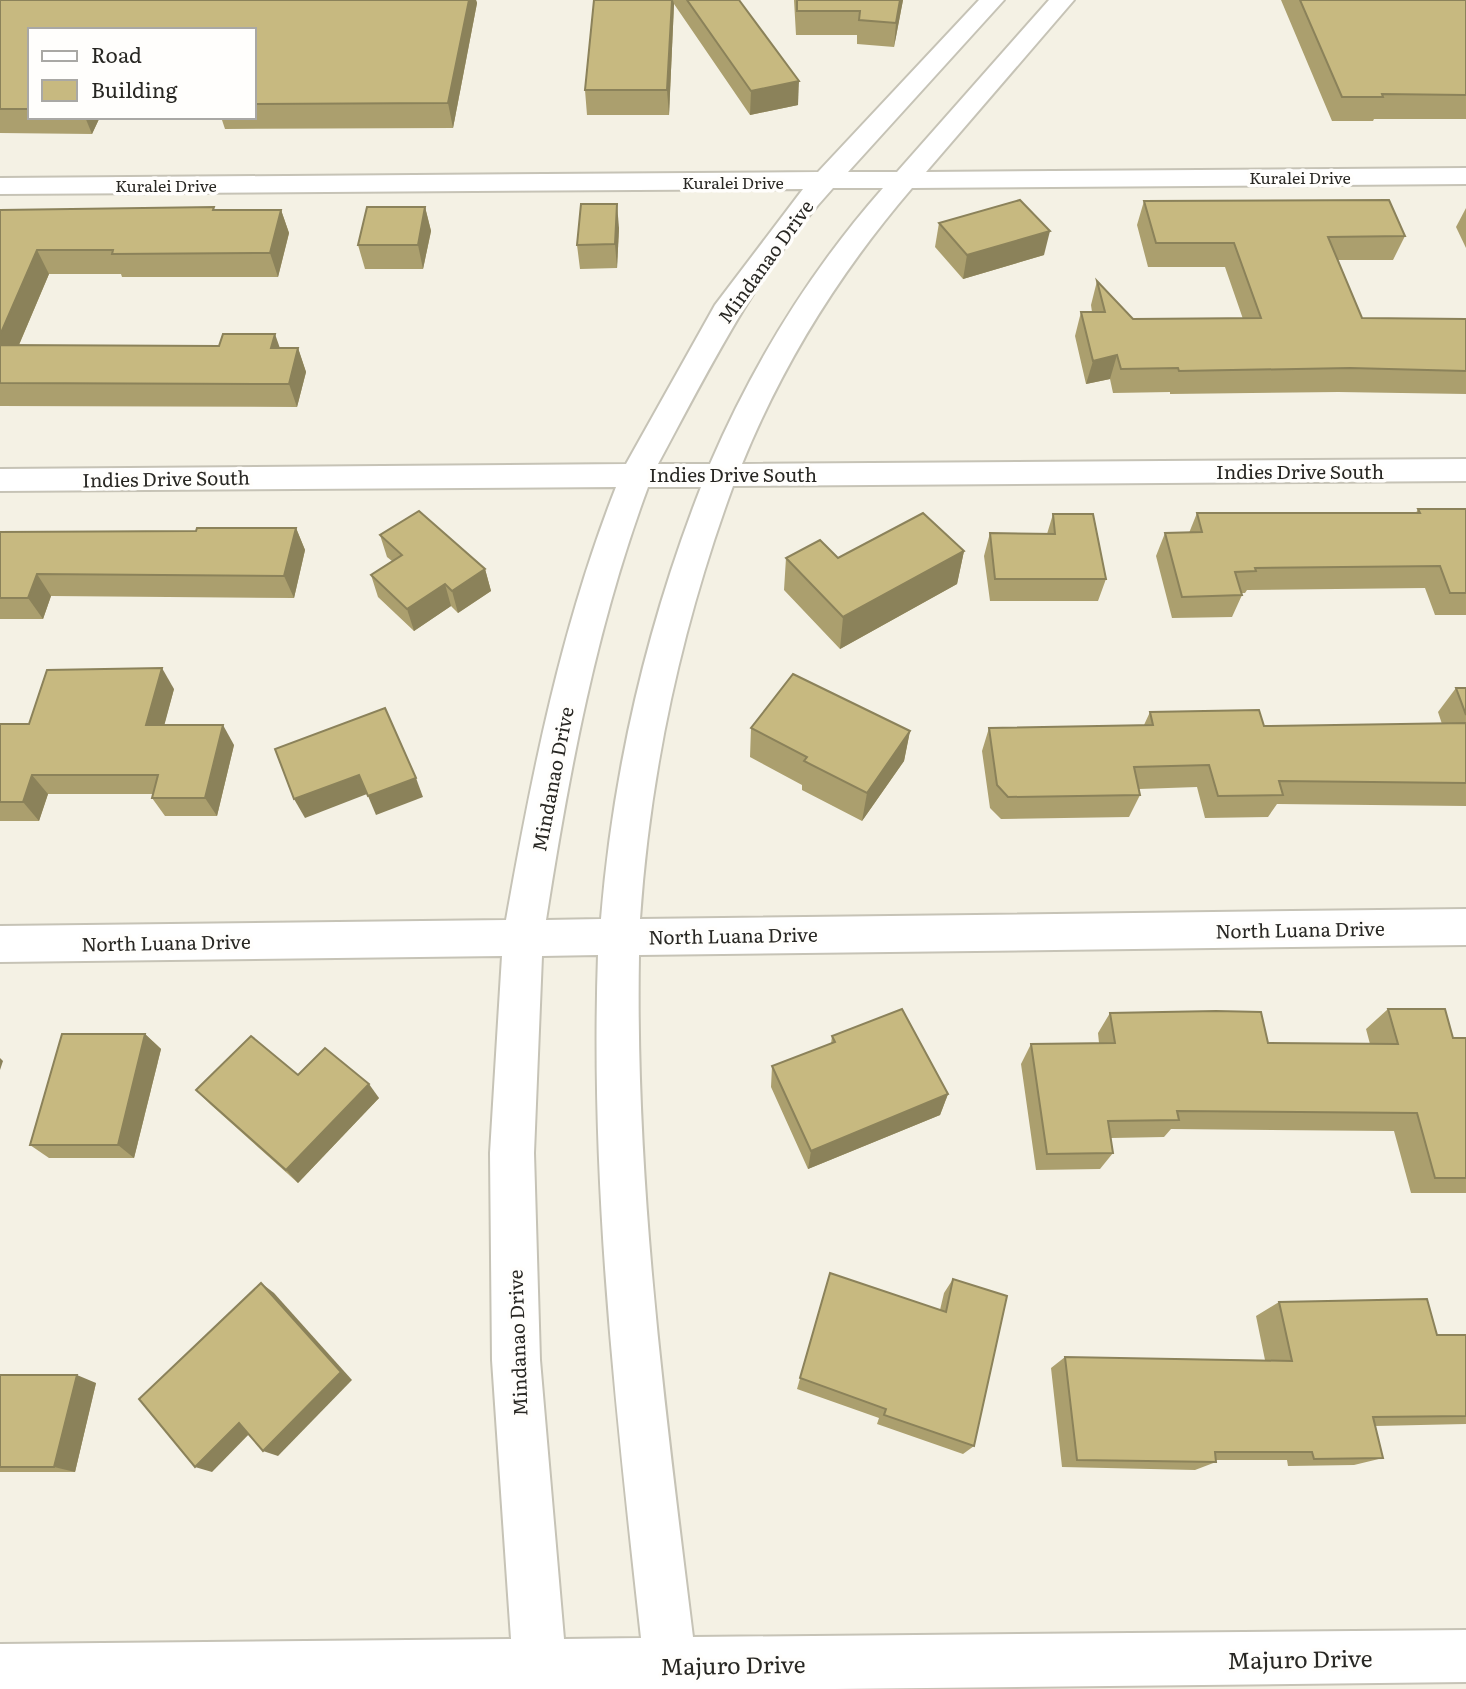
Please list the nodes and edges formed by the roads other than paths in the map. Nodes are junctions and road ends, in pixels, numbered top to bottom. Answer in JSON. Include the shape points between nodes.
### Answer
{"nodes":[{"id":1,"x":992,"y":0,"type":"edge"},
{"id":2,"x":1062,"y":0,"type":"edge"},
{"id":3,"x":1466,"y":176,"type":"edge"},
{"id":4,"x":902,"y":179,"type":"junction"},
{"id":5,"x":827,"y":181,"type":"junction"},
{"id":6,"x":0,"y":186,"type":"edge"},
{"id":7,"x":1466,"y":470,"type":"edge"},
{"id":8,"x":637,"y":474,"type":"junction"},
{"id":9,"x":719,"y":474,"type":"junction"},
{"id":10,"x":0,"y":480,"type":"edge"},
{"id":11,"x":1466,"y":927,"type":"edge"},
{"id":12,"x":620,"y":937,"type":"junction"},
{"id":13,"x":523,"y":938,"type":"junction"},
{"id":14,"x":0,"y":944,"type":"edge"},
{"id":15,"x":1466,"y":1656,"type":"edge"},
{"id":16,"x":0,"y":1671,"type":"edge"},
{"id":17,"x":672,"y":1677,"type":"edge"},
{"id":18,"x":540,"y":1678,"type":"edge"}],
"edges":[{"from":1,"to":5,"type":"street","name":"Mindanao Drive"},
{"from":2,"to":4,"type":"street"},
{"from":3,"to":4,"type":"street","name":"Kuralei Drive"},
{"from":4,"to":5,"type":"street","name":"Kuralei Drive"},
{"from":4,"to":9,"type":"street","via":[[799,314],[744,414]]},
{"from":5,"to":6,"type":"street","name":"Kuralei Drive"},
{"from":5,"to":8,"type":"street","name":"Mindanao Drive","via":[[803,205],[729,305]]},
{"from":7,"to":9,"type":"street","name":"Indies Drive South"},
{"from":8,"to":9,"type":"street","name":"Indies Drive South"},
{"from":8,"to":10,"type":"street","name":"Indies Drive South"},
{"from":8,"to":13,"type":"street","name":"Mindanao Drive","via":[[578,653],[547,792]]},
{"from":9,"to":12,"type":"street","via":[[680,594],[651,711]]},
{"from":11,"to":12,"type":"street","name":"North Luana Drive"},
{"from":12,"to":13,"type":"street","name":"North Luana Drive"},
{"from":12,"to":17,"type":"street","via":[[617,1101],[623,1200]]},
{"from":13,"to":14,"type":"street","name":"North Luana Drive"},
{"from":13,"to":18,"type":"street","name":"Mindanao Drive","via":[[512,1153],[515,1346]]},
{"from":15,"to":17,"type":"street","name":"Majuro Drive"},
{"from":16,"to":18,"type":"street","name":"Majuro Drive"},
{"from":17,"to":18,"type":"street","name":"Majuro Drive"}]}
